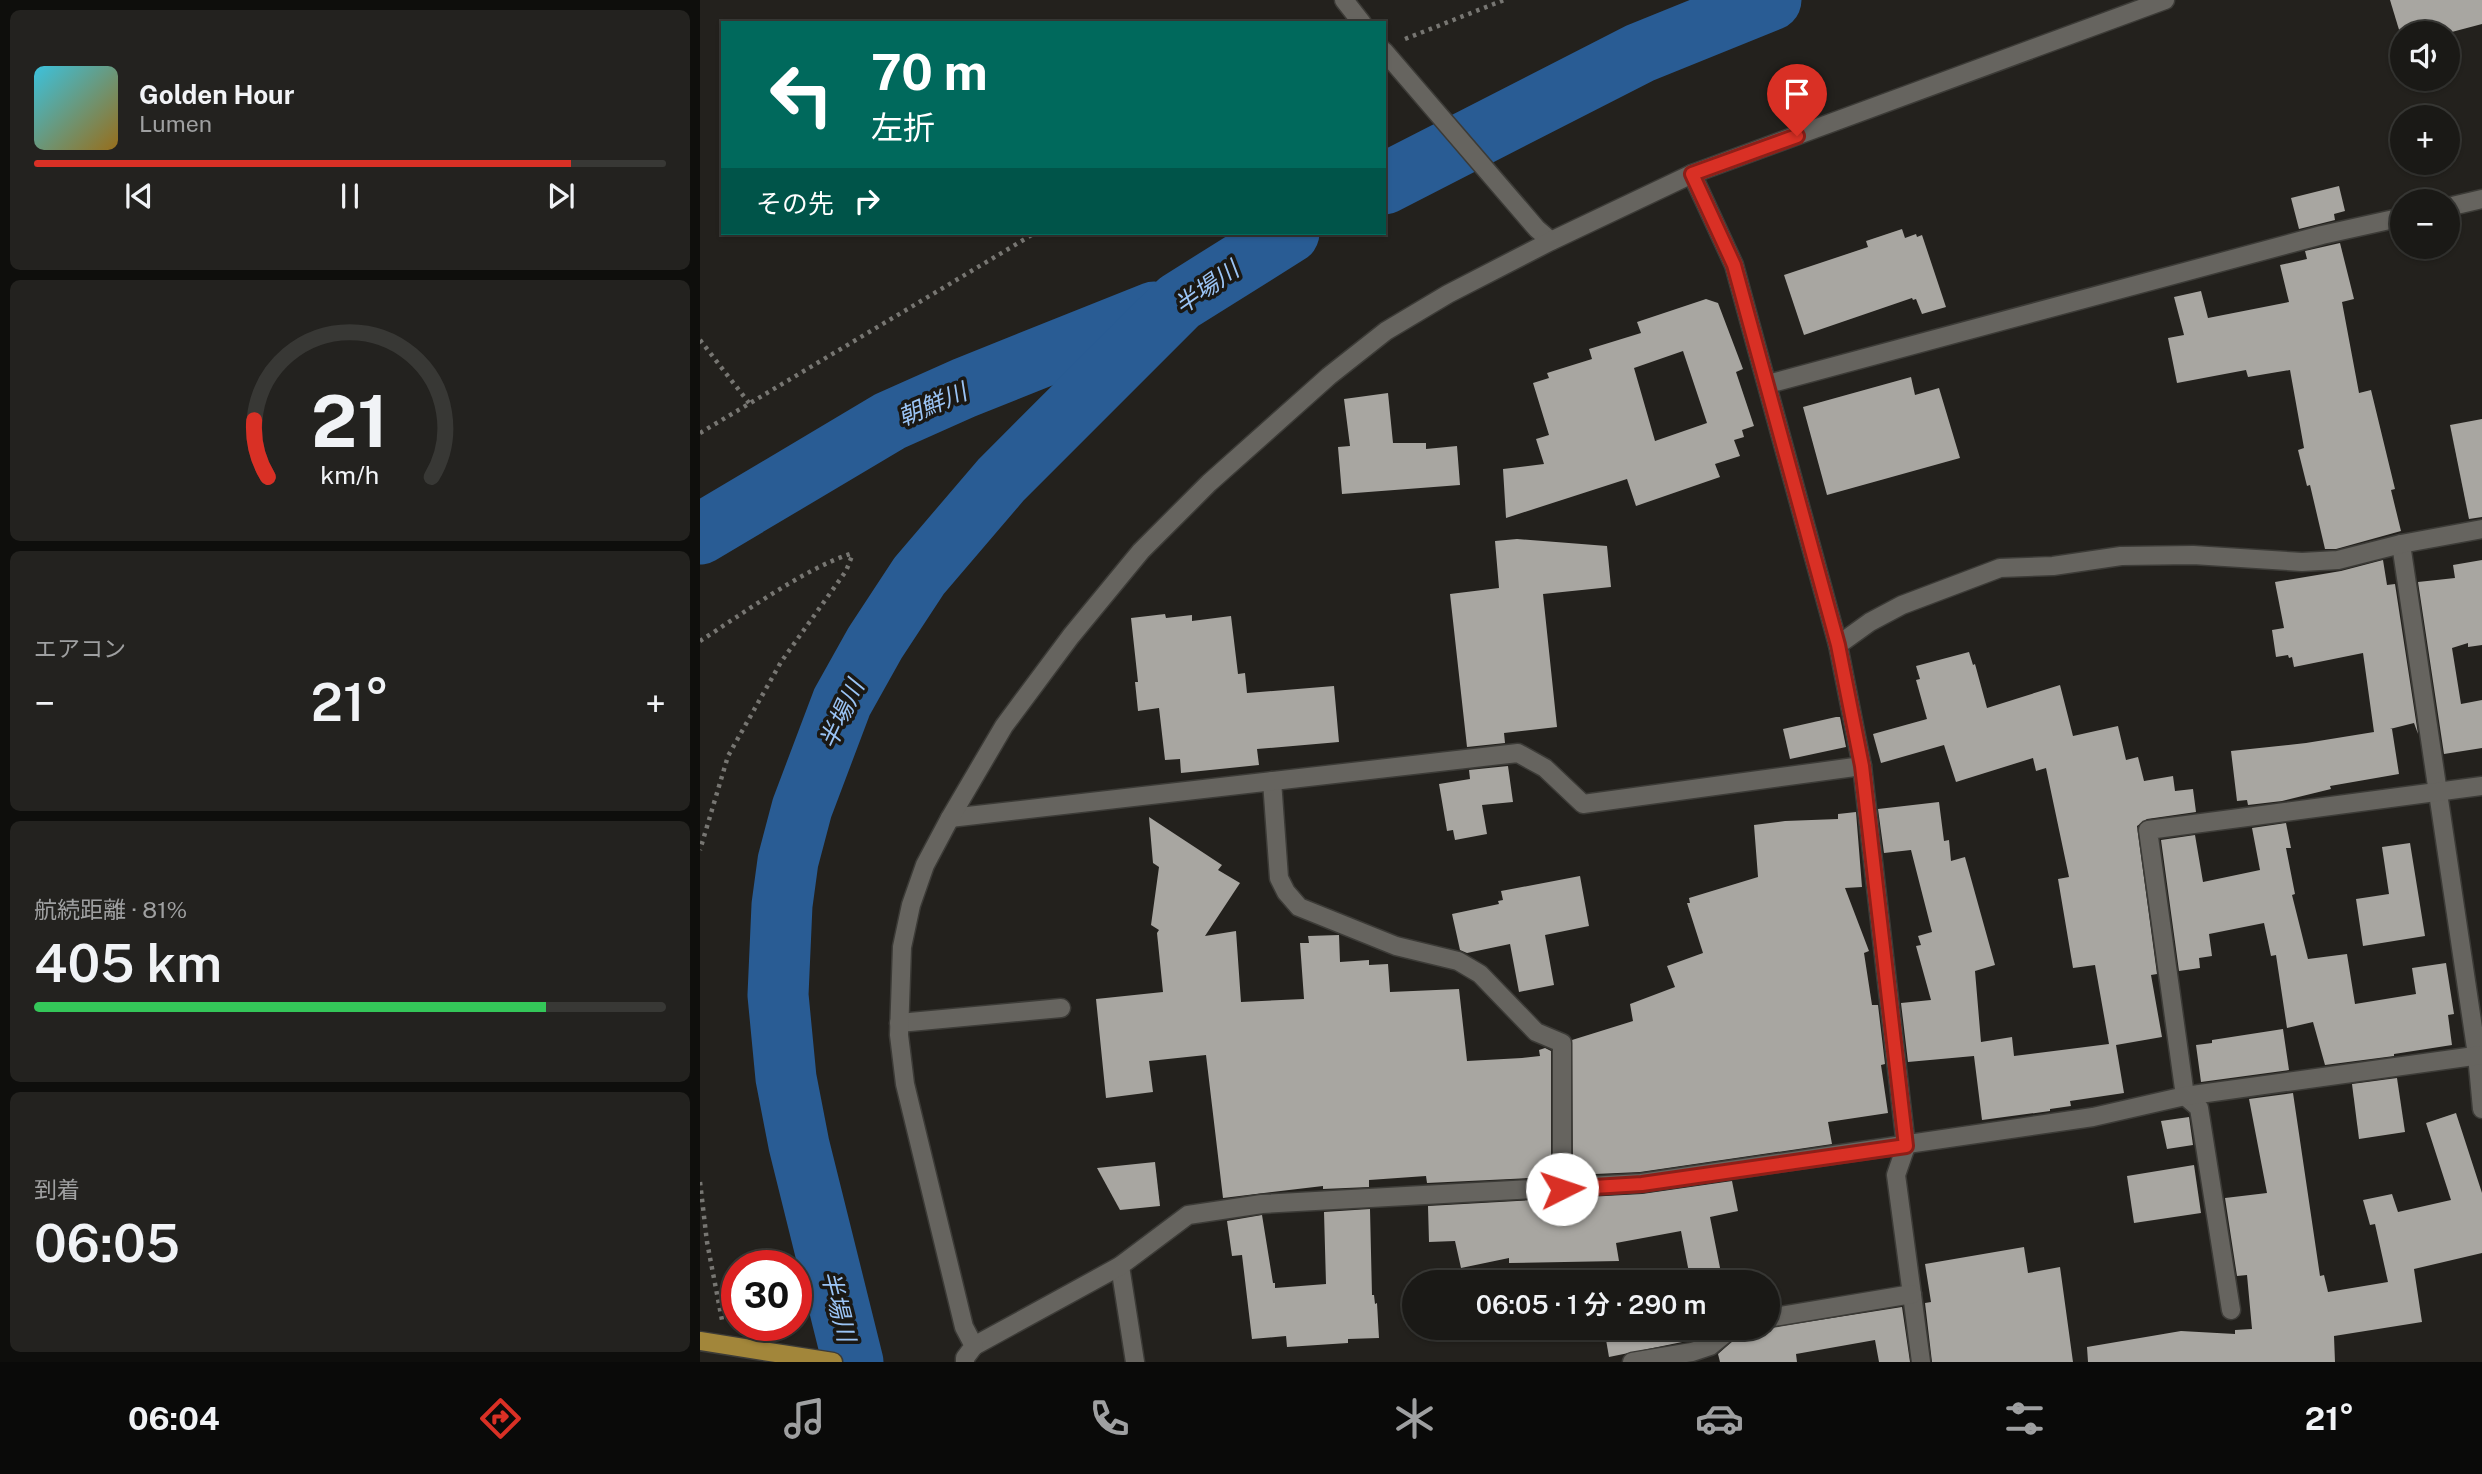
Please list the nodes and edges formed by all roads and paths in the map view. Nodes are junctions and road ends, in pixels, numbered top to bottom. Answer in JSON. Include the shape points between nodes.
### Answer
{"nodes":[{"id":1,"x":1344,"y":0,"type":"edge"},
{"id":2,"x":1504,"y":0,"type":"edge"},
{"id":3,"x":2165,"y":0,"type":"edge"},
{"id":4,"x":1360,"y":21,"type":"edge"},
{"id":5,"x":1391,"y":50,"type":"edge"},
{"id":6,"x":1692,"y":174,"type":"junction"},
{"id":7,"x":2482,"y":199,"type":"edge"},
{"id":8,"x":2460,"y":204,"type":"edge"},
{"id":9,"x":2390,"y":220,"type":"edge"},
{"id":10,"x":1032,"y":235,"type":"edge"},
{"id":11,"x":1544,"y":235,"type":"junction"},
{"id":12,"x":700,"y":341,"type":"edge"},
{"id":13,"x":1768,"y":384,"type":"junction"},
{"id":14,"x":749,"y":403,"type":"junction"},
{"id":15,"x":700,"y":433,"type":"edge"},
{"id":16,"x":2482,"y":529,"type":"edge"},
{"id":17,"x":2401,"y":544,"type":"junction"},
{"id":18,"x":700,"y":640,"type":"edge"},
{"id":19,"x":1838,"y":645,"type":"junction"},
{"id":20,"x":1862,"y":766,"type":"junction"},
{"id":21,"x":1272,"y":781,"type":"junction"},
{"id":22,"x":2482,"y":786,"type":"edge"},
{"id":23,"x":2438,"y":792,"type":"junction"},
{"id":24,"x":950,"y":818,"type":"junction"},
{"id":25,"x":700,"y":850,"type":"edge"},
{"id":26,"x":1061,"y":1009,"type":"dead end"},
{"id":27,"x":899,"y":1023,"type":"junction"},
{"id":28,"x":2480,"y":1055,"type":"edge"},
{"id":29,"x":2185,"y":1096,"type":"junction"},
{"id":30,"x":2482,"y":1109,"type":"edge"},
{"id":31,"x":1906,"y":1146,"type":"junction"},
{"id":32,"x":700,"y":1182,"type":"edge"},
{"id":33,"x":1562,"y":1189,"type":"junction"},
{"id":34,"x":1120,"y":1266,"type":"junction"},
{"id":35,"x":1912,"y":1294,"type":"junction"},
{"id":36,"x":2231,"y":1310,"type":"dead end"},
{"id":37,"x":1780,"y":1316,"type":"edge"},
{"id":38,"x":1717,"y":1340,"type":"edge"},
{"id":39,"x":700,"y":1341,"type":"edge"},
{"id":40,"x":726,"y":1345,"type":"junction"},
{"id":41,"x":970,"y":1354,"type":"edge"},
{"id":42,"x":833,"y":1362,"type":"edge"},
{"id":43,"x":1135,"y":1362,"type":"edge"},
{"id":44,"x":1632,"y":1362,"type":"edge"},
{"id":45,"x":1921,"y":1362,"type":"edge"}],
"edges":[{"from":1,"to":4,"type":"street"},
{"from":2,"to":5,"type":"path"},
{"from":3,"to":6,"type":"street"},
{"from":5,"to":11,"type":"street"},
{"from":6,"to":11,"type":"street"},
{"from":6,"to":13,"type":"street","via":[[1734,265]]},
{"from":7,"to":8,"type":"street"},
{"from":9,"to":13,"type":"street"},
{"from":10,"to":14,"type":"path"},
{"from":11,"to":24,"type":"street","via":[[1386,331],[1209,484],[1141,551],[1071,636],[1004,726]]},
{"from":12,"to":14,"type":"path"},
{"from":13,"to":19,"type":"street"},
{"from":14,"to":15,"type":"path"},
{"from":16,"to":17,"type":"street"},
{"from":17,"to":19,"type":"street","via":[[2302,562],[2122,556],[2000,568],[1902,605]]},
{"from":17,"to":23,"type":"street"},
{"from":18,"to":25,"type":"path","via":[[802,577],[840,557],[852,556],[781,662],[728,756]]},
{"from":19,"to":20,"type":"street"},
{"from":20,"to":21,"type":"street","via":[[1583,804],[1545,768],[1518,752]]},
{"from":20,"to":31,"type":"street"},
{"from":21,"to":24,"type":"street"},
{"from":21,"to":33,"type":"street","via":[[1279,878],[1299,907],[1396,946],[1458,961],[1480,974],[1536,1032],[1562,1043]]},
{"from":22,"to":23,"type":"street"},
{"from":23,"to":28,"type":"street"},
{"from":23,"to":29,"type":"street","via":[[2148,830]]},
{"from":24,"to":27,"type":"street","via":[[925,865],[911,905],[902,947]]},
{"from":26,"to":27,"type":"street"},
{"from":27,"to":41,"type":"street","via":[[905,1084]]},
{"from":28,"to":29,"type":"street"},
{"from":28,"to":30,"type":"street"},
{"from":29,"to":31,"type":"street","via":[[2094,1117]]},
{"from":29,"to":36,"type":"street","via":[[2199,1108]]},
{"from":31,"to":33,"type":"street","via":[[1642,1184]]},
{"from":31,"to":35,"type":"street","via":[[1896,1175]]},
{"from":32,"to":40,"type":"path"},
{"from":33,"to":34,"type":"street","via":[[1262,1204],[1188,1215]]},
{"from":34,"to":41,"type":"street"},
{"from":34,"to":43,"type":"street"},
{"from":35,"to":37,"type":"street"},
{"from":35,"to":45,"type":"street"},
{"from":38,"to":44,"type":"street","via":[[1692,1352]]},
{"from":39,"to":40,"type":"main road"},
{"from":40,"to":42,"type":"main road"}]}
